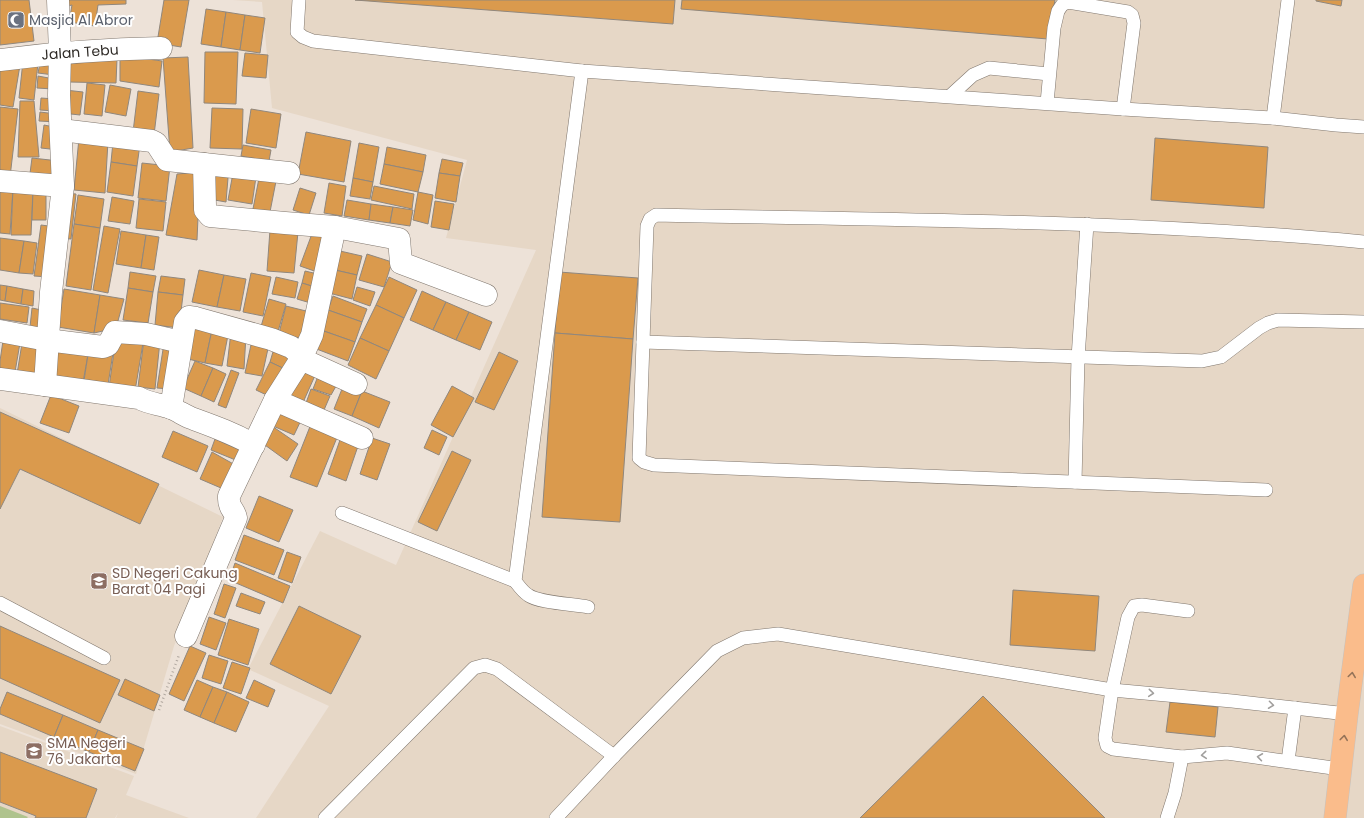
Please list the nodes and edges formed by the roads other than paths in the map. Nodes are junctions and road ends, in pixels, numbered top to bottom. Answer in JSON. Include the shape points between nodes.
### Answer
{"nodes":[{"id":1,"x":58,"y":0,"type":"edge"},
{"id":2,"x":299,"y":0,"type":"edge"},
{"id":3,"x":1288,"y":0,"type":"edge"},
{"id":4,"x":161,"y":48,"type":"dead end"},
{"id":5,"x":60,"y":53,"type":"junction"},
{"id":6,"x":0,"y":60,"type":"edge"},
{"id":7,"x":582,"y":71,"type":"junction"},
{"id":8,"x":1049,"y":74,"type":"junction"},
{"id":9,"x":950,"y":96,"type":"junction"},
{"id":10,"x":1047,"y":103,"type":"junction"},
{"id":11,"x":1123,"y":109,"type":"junction"},
{"id":12,"x":1274,"y":118,"type":"junction"},
{"id":13,"x":1364,"y":127,"type":"edge"},
{"id":14,"x":61,"y":130,"type":"junction"},
{"id":15,"x":204,"y":164,"type":"junction"},
{"id":16,"x":289,"y":172,"type":"dead end"},
{"id":17,"x":0,"y":182,"type":"edge"},
{"id":18,"x":63,"y":186,"type":"junction"},
{"id":19,"x":1088,"y":224,"type":"junction"},
{"id":20,"x":335,"y":227,"type":"junction"},
{"id":21,"x":1364,"y":242,"type":"edge"},
{"id":22,"x":486,"y":295,"type":"dead end"},
{"id":23,"x":1364,"y":322,"type":"edge"},
{"id":24,"x":0,"y":331,"type":"edge"},
{"id":25,"x":48,"y":340,"type":"junction"},
{"id":26,"x":181,"y":342,"type":"junction"},
{"id":27,"x":643,"y":342,"type":"junction"},
{"id":28,"x":1078,"y":358,"type":"junction"},
{"id":29,"x":300,"y":359,"type":"junction"},
{"id":30,"x":0,"y":379,"type":"edge"},
{"id":31,"x":356,"y":384,"type":"dead end"},
{"id":32,"x":45,"y":385,"type":"junction"},
{"id":33,"x":275,"y":400,"type":"junction"},
{"id":34,"x":171,"y":408,"type":"junction"},
{"id":35,"x":362,"y":438,"type":"dead end"},
{"id":36,"x":254,"y":445,"type":"junction"},
{"id":37,"x":1075,"y":482,"type":"junction"},
{"id":38,"x":1266,"y":490,"type":"dead end"},
{"id":39,"x":342,"y":513,"type":"dead end"},
{"id":40,"x":515,"y":581,"type":"junction"},
{"id":41,"x":1364,"y":585,"type":"edge"},
{"id":42,"x":0,"y":603,"type":"edge"},
{"id":43,"x":588,"y":607,"type":"dead end"},
{"id":44,"x":1188,"y":611,"type":"dead end"},
{"id":45,"x":186,"y":636,"type":"road end"},
{"id":46,"x":104,"y":658,"type":"dead end"},
{"id":47,"x":1112,"y":690,"type":"junction"},
{"id":48,"x":1295,"y":708,"type":"junction"},
{"id":49,"x":1347,"y":714,"type":"junction"},
{"id":50,"x":614,"y":756,"type":"junction"},
{"id":51,"x":1182,"y":756,"type":"junction"},
{"id":52,"x":1288,"y":761,"type":"junction"},
{"id":53,"x":1340,"y":769,"type":"junction"},
{"id":54,"x":325,"y":818,"type":"edge"},
{"id":55,"x":556,"y":818,"type":"edge"},
{"id":56,"x":1167,"y":818,"type":"edge"},
{"id":57,"x":1335,"y":818,"type":"edge"}],
"edges":[{"from":1,"to":5,"type":"street"},
{"from":2,"to":7,"type":"lane","via":[[297,32],[313,41]]},
{"from":3,"to":12,"type":"lane"},
{"from":4,"to":5,"type":"street","name":"Jalan Tebu"},
{"from":5,"to":6,"type":"street","name":"Jalan Tebu"},
{"from":5,"to":14,"type":"street"},
{"from":7,"to":9,"type":"lane"},
{"from":7,"to":40,"type":"lane"},
{"from":8,"to":9,"type":"lane","via":[[989,68],[973,75]]},
{"from":8,"to":10,"type":"lane"},
{"from":8,"to":11,"type":"lane","via":[[1054,28],[1062,5],[1068,2],[1128,12],[1132,15],[1134,23]]},
{"from":9,"to":10,"type":"lane"},
{"from":10,"to":11,"type":"lane"},
{"from":11,"to":12,"type":"lane"},
{"from":12,"to":13,"type":"lane"},
{"from":14,"to":15,"type":"street","via":[[152,141],[166,160]]},
{"from":14,"to":18,"type":"street"},
{"from":15,"to":16,"type":"street"},
{"from":15,"to":20,"type":"street","via":[[205,206],[210,216]]},
{"from":17,"to":18,"type":"street"},
{"from":18,"to":25,"type":"street"},
{"from":19,"to":21,"type":"lane"},
{"from":19,"to":27,"type":"lane","via":[[656,215],[650,219],[647,226]]},
{"from":19,"to":28,"type":"lane"},
{"from":20,"to":22,"type":"street","via":[[399,239],[401,263]]},
{"from":20,"to":29,"type":"street","via":[[312,335]]},
{"from":23,"to":28,"type":"lane","via":[[1278,320],[1260,328],[1221,357],[1202,361]]},
{"from":24,"to":25,"type":"street"},
{"from":25,"to":26,"type":"street","via":[[103,347],[108,345],[114,332],[121,332],[146,334]]},
{"from":25,"to":32,"type":"street"},
{"from":26,"to":29,"type":"street","via":[[185,322],[189,317],[271,339],[291,347]]},
{"from":26,"to":34,"type":"street"},
{"from":27,"to":28,"type":"lane"},
{"from":27,"to":37,"type":"lane","via":[[639,458],[644,462],[662,465]]},
{"from":28,"to":37,"type":"lane"},
{"from":29,"to":31,"type":"street"},
{"from":29,"to":33,"type":"street"},
{"from":30,"to":32,"type":"street"},
{"from":32,"to":34,"type":"street","via":[[130,396]]},
{"from":33,"to":35,"type":"street"},
{"from":33,"to":36,"type":"street"},
{"from":34,"to":36,"type":"street","via":[[233,433]]},
{"from":36,"to":45,"type":"street","via":[[229,496],[230,507],[236,518]]},
{"from":37,"to":38,"type":"lane"},
{"from":39,"to":40,"type":"lane"},
{"from":40,"to":43,"type":"lane","via":[[529,596],[540,600]]},
{"from":49,"to":41,"type":"highway","one_way":true},
{"from":42,"to":46,"type":"lane"},
{"from":44,"to":47,"type":"lane","via":[[1134,606],[1128,617]]},
{"from":47,"to":48,"type":"lane","one_way":true},
{"from":47,"to":50,"type":"lane","via":[[778,634],[743,638],[717,651]]},
{"from":47,"to":51,"type":"lane","via":[[1105,738],[1107,746],[1113,749]]},
{"from":48,"to":49,"type":"lane"},
{"from":48,"to":52,"type":"lane"},
{"from":53,"to":49,"type":"highway","one_way":true},
{"from":50,"to":54,"type":"lane","via":[[496,669],[485,665],[474,668]]},
{"from":50,"to":55,"type":"lane"},
{"from":52,"to":51,"type":"lane","one_way":true,"via":[[1227,753]]},
{"from":51,"to":56,"type":"lane"},
{"from":52,"to":53,"type":"lane"},
{"from":53,"to":57,"type":"highway"}]}
